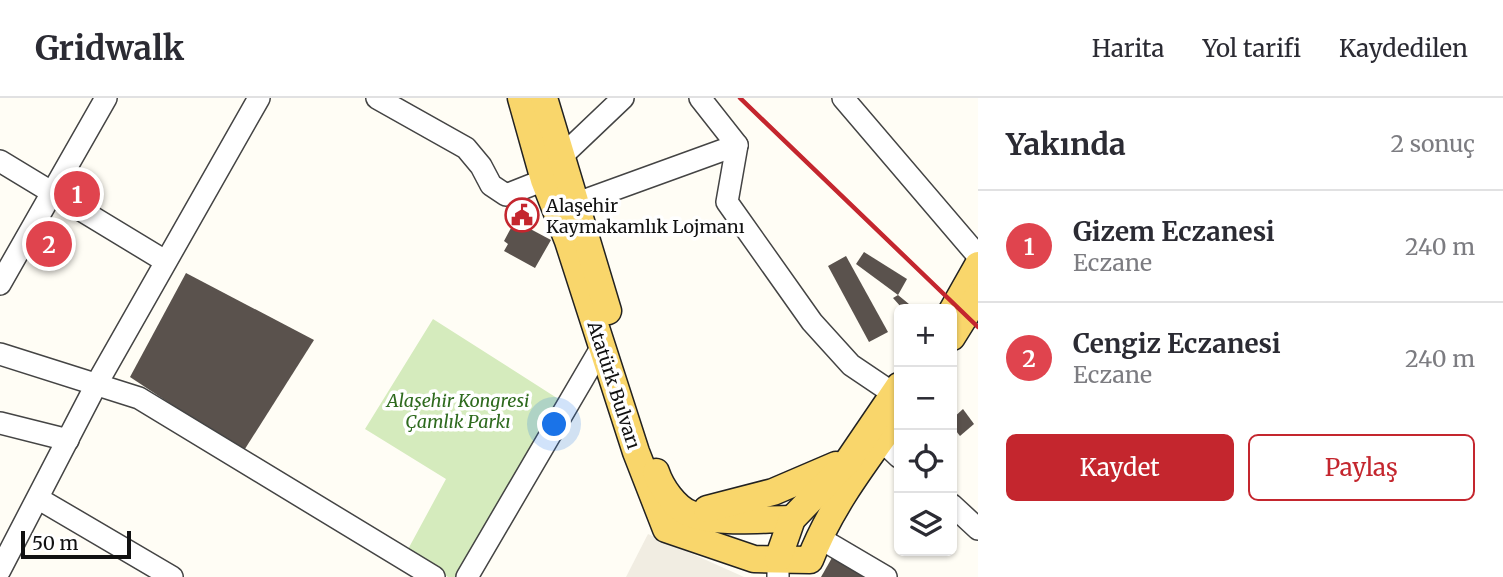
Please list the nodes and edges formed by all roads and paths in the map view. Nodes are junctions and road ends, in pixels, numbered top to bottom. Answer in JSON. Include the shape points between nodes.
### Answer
{"nodes":[{"id":1,"x":106,"y":98,"type":"edge"},
{"id":2,"x":259,"y":98,"type":"edge"},
{"id":3,"x":377,"y":98,"type":"edge"},
{"id":4,"x":521,"y":98,"type":"edge"},
{"id":5,"x":544,"y":98,"type":"edge"},
{"id":6,"x":623,"y":98,"type":"edge"},
{"id":7,"x":700,"y":98,"type":"edge"},
{"id":8,"x":853,"y":103,"type":"edge"},
{"id":9,"x":737,"y":145,"type":"junction"},
{"id":10,"x":562,"y":156,"type":"junction"},
{"id":11,"x":0,"y":161,"type":"edge"},
{"id":12,"x":544,"y":180,"type":"junction"},
{"id":13,"x":52,"y":192,"type":"junction"},
{"id":14,"x":577,"y":203,"type":"junction"},
{"id":15,"x":978,"y":256,"type":"edge"},
{"id":16,"x":165,"y":261,"type":"junction"},
{"id":17,"x":978,"y":265,"type":"edge"},
{"id":18,"x":0,"y":284,"type":"edge"},
{"id":19,"x":978,"y":296,"type":"edge"},
{"id":20,"x":956,"y":304,"type":"edge"},
{"id":21,"x":957,"y":329,"type":"edge"},
{"id":22,"x":601,"y":348,"type":"junction"},
{"id":23,"x":0,"y":354,"type":"edge"},
{"id":24,"x":96,"y":385,"type":"junction"},
{"id":25,"x":894,"y":395,"type":"edge"},
{"id":26,"x":894,"y":404,"type":"edge"},
{"id":27,"x":0,"y":423,"type":"edge"},
{"id":28,"x":894,"y":424,"type":"edge"},
{"id":29,"x":68,"y":440,"type":"junction"},
{"id":30,"x":890,"y":449,"type":"edge"},
{"id":31,"x":853,"y":466,"type":"junction"},
{"id":32,"x":39,"y":499,"type":"junction"},
{"id":33,"x":957,"y":510,"type":"edge"},
{"id":34,"x":690,"y":514,"type":"junction"},
{"id":35,"x":792,"y":519,"type":"junction"},
{"id":36,"x":978,"y":529,"type":"edge"},
{"id":37,"x":812,"y":558,"type":"edge"},
{"id":38,"x":778,"y":568,"type":"edge"},
{"id":39,"x":0,"y":570,"type":"edge"},
{"id":40,"x":172,"y":577,"type":"edge"},
{"id":41,"x":434,"y":577,"type":"edge"},
{"id":42,"x":467,"y":577,"type":"edge"},
{"id":43,"x":886,"y":577,"type":"edge"}],
"edges":[{"from":1,"to":13,"type":"street"},
{"from":2,"to":16,"type":"street"},
{"from":3,"to":12,"type":"street","via":[[466,148],[497,192],[506,195]]},
{"from":4,"to":12,"type":"main road","name":"Atatürk Bulvarı"},
{"from":5,"to":10,"type":"main road","name":"Atatürk Bulvarı"},
{"from":6,"to":10,"type":"street"},
{"from":7,"to":9,"type":"street"},
{"from":8,"to":15,"type":"street"},
{"from":9,"to":14,"type":"street"},
{"from":9,"to":25,"type":"street","via":[[727,202],[812,322],[851,365]]},
{"from":10,"to":14,"type":"main road","name":"Atatürk Bulvarı"},
{"from":11,"to":13,"type":"street"},
{"from":12,"to":22,"type":"main road","name":"Atatürk Bulvarı"},
{"from":13,"to":16,"type":"street"},
{"from":13,"to":18,"type":"street"},
{"from":14,"to":34,"type":"main road","name":"Atatürk Bulvarı","via":[[658,477],[670,498]]},
{"from":16,"to":24,"type":"street"},
{"from":17,"to":20,"type":"main road"},
{"from":19,"to":21,"type":"main road"},
{"from":22,"to":38,"type":"main road","name":"Atatürk Bulvarı","via":[[666,528]]},
{"from":22,"to":42,"type":"street"},
{"from":23,"to":24,"type":"street"},
{"from":24,"to":29,"type":"street"},
{"from":24,"to":41,"type":"street","via":[[139,398]]},
{"from":26,"to":31,"type":"main road"},
{"from":27,"to":29,"type":"street"},
{"from":28,"to":30,"type":"main road"},
{"from":29,"to":32,"type":"street"},
{"from":30,"to":31,"type":"main road"},
{"from":31,"to":34,"type":"main road"},
{"from":31,"to":35,"type":"main road"},
{"from":31,"to":37,"type":"main road"},
{"from":32,"to":39,"type":"street"},
{"from":32,"to":40,"type":"street"},
{"from":33,"to":36,"type":"street"},
{"from":34,"to":35,"type":"main road"},
{"from":35,"to":37,"type":"main road"},
{"from":35,"to":38,"type":"main road"},
{"from":37,"to":38,"type":"main road","name":"Atatürk Bulvarı"},
{"from":37,"to":43,"type":"street"}]}
